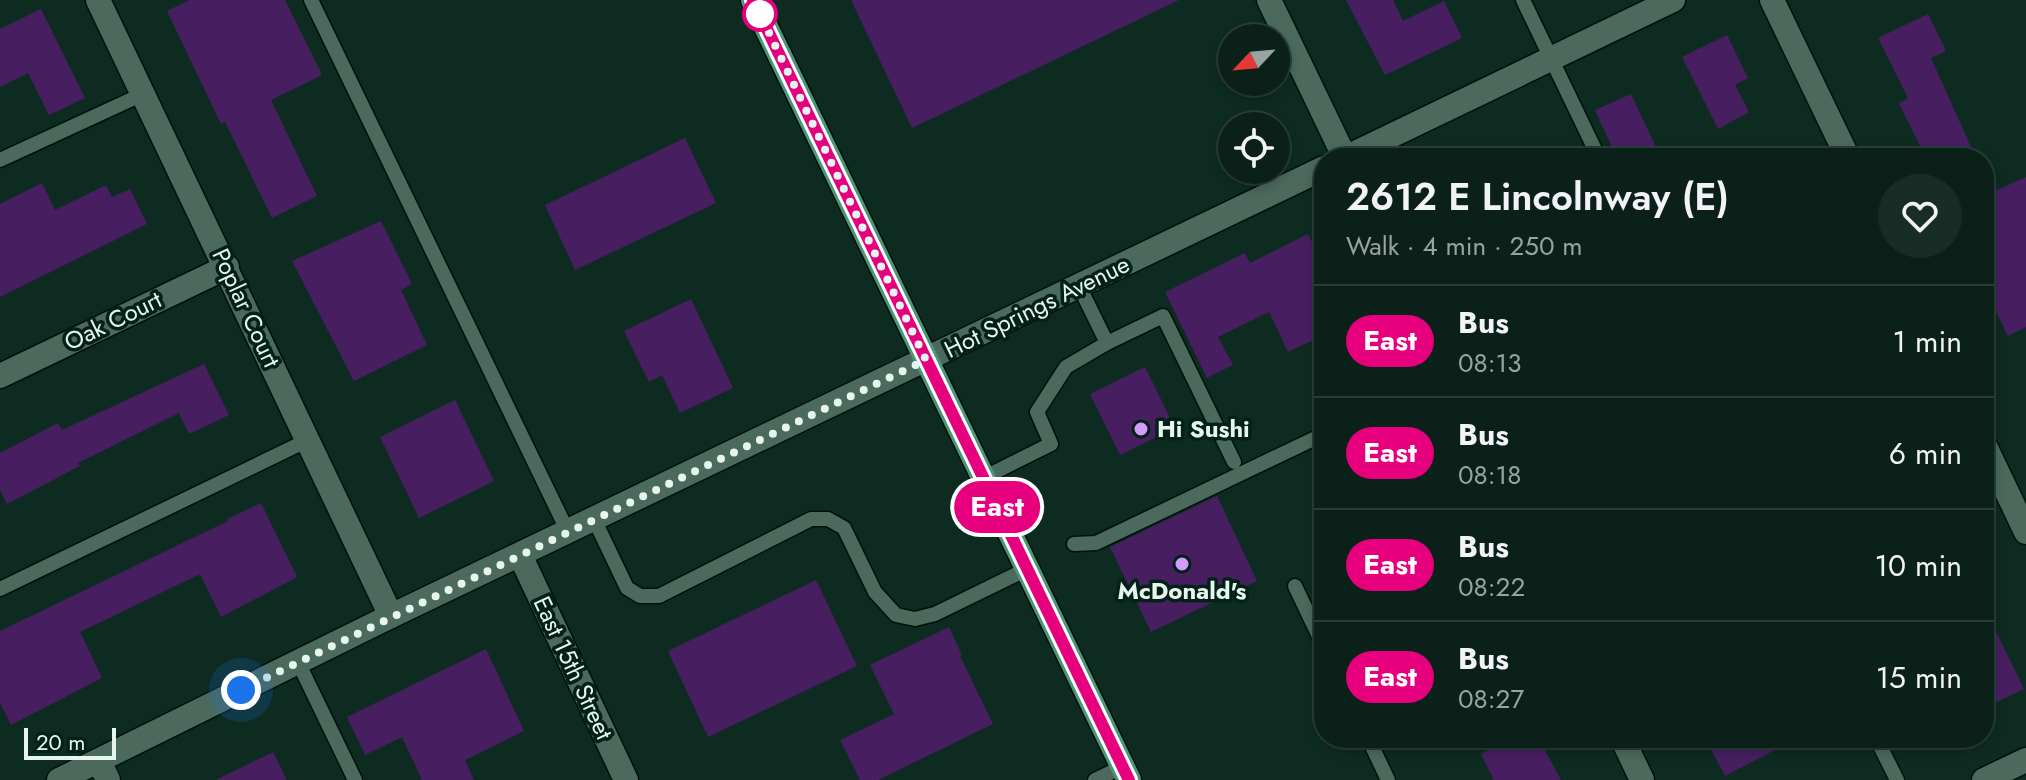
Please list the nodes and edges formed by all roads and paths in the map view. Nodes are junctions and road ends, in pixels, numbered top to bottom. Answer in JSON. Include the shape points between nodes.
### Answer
{"nodes":[{"id":1,"x":98,"y":0,"type":"edge"},
{"id":2,"x":311,"y":0,"type":"edge"},
{"id":3,"x":753,"y":0,"type":"edge"},
{"id":4,"x":1269,"y":0,"type":"edge"},
{"id":5,"x":1523,"y":0,"type":"edge"},
{"id":6,"x":1673,"y":0,"type":"edge"},
{"id":7,"x":1772,"y":0,"type":"edge"},
{"id":8,"x":1551,"y":59,"type":"junction"},
{"id":9,"x":143,"y":94,"type":"junction"},
{"id":10,"x":1340,"y":148,"type":"edge"},
{"id":11,"x":1366,"y":148,"type":"edge"},
{"id":12,"x":1594,"y":148,"type":"edge"},
{"id":13,"x":1843,"y":148,"type":"edge"},
{"id":14,"x":0,"y":160,"type":"edge"},
{"id":15,"x":1314,"y":173,"type":"edge"},
{"id":16,"x":227,"y":267,"type":"junction"},
{"id":17,"x":1079,"y":286,"type":"junction"},
{"id":18,"x":1107,"y":343,"type":"junction"},
{"id":19,"x":926,"y":360,"type":"junction"},
{"id":20,"x":0,"y":376,"type":"edge"},
{"id":21,"x":1314,"y":439,"type":"edge"},
{"id":22,"x":308,"y":440,"type":"junction"},
{"id":23,"x":1307,"y":442,"type":"junction"},
{"id":24,"x":1314,"y":444,"type":"edge"},
{"id":25,"x":1234,"y":462,"type":"dead end"},
{"id":26,"x":1994,"y":465,"type":"edge"},
{"id":27,"x":983,"y":478,"type":"junction"},
{"id":28,"x":594,"y":519,"type":"junction"},
{"id":29,"x":568,"y":532,"type":"junction"},
{"id":30,"x":2026,"y":532,"type":"edge"},
{"id":31,"x":1074,"y":544,"type":"dead end"},
{"id":32,"x":520,"y":555,"type":"junction"},
{"id":33,"x":1027,"y":569,"type":"junction"},
{"id":34,"x":1295,"y":586,"type":"dead end"},
{"id":35,"x":0,"y":589,"type":"edge"},
{"id":36,"x":391,"y":616,"type":"junction"},
{"id":37,"x":1314,"y":626,"type":"edge"},
{"id":38,"x":298,"y":662,"type":"junction"},
{"id":39,"x":1373,"y":748,"type":"edge"},
{"id":40,"x":1627,"y":748,"type":"edge"},
{"id":41,"x":1881,"y":748,"type":"edge"},
{"id":42,"x":2026,"y":760,"type":"edge"},
{"id":43,"x":103,"y":770,"type":"edge"},
{"id":44,"x":1126,"y":773,"type":"edge"},
{"id":45,"x":59,"y":780,"type":"edge"},
{"id":46,"x":355,"y":780,"type":"edge"},
{"id":47,"x":626,"y":780,"type":"edge"},
{"id":48,"x":1095,"y":780,"type":"edge"},
{"id":49,"x":1388,"y":780,"type":"edge"},
{"id":50,"x":1642,"y":780,"type":"edge"},
{"id":51,"x":1897,"y":780,"type":"edge"},
{"id":52,"x":1984,"y":780,"type":"edge"}],
"edges":[{"from":1,"to":9,"type":"street","name":"Poplar Court"},
{"from":2,"to":29,"type":"lane"},
{"from":3,"to":19,"type":"main road"},
{"from":4,"to":10,"type":"street"},
{"from":5,"to":8,"type":"lane"},
{"from":6,"to":8,"type":"street"},
{"from":7,"to":13,"type":"street"},
{"from":8,"to":11,"type":"street"},
{"from":8,"to":12,"type":"lane"},
{"from":9,"to":14,"type":"lane"},
{"from":9,"to":16,"type":"street","name":"Poplar Court"},
{"from":15,"to":17,"type":"street","name":"Hot Springs Avenue"},
{"from":16,"to":20,"type":"street","name":"Oak Court"},
{"from":16,"to":22,"type":"street","name":"Poplar Court"},
{"from":17,"to":18,"type":"lane"},
{"from":17,"to":19,"type":"street","name":"Hot Springs Avenue"},
{"from":18,"to":25,"type":"lane","via":[[1163,316]]},
{"from":18,"to":27,"type":"lane","via":[[1066,367],[1037,412],[1051,444]]},
{"from":19,"to":27,"type":"main road"},
{"from":19,"to":28,"type":"street","name":"Hot Springs Avenue"},
{"from":21,"to":23,"type":"lane"},
{"from":22,"to":35,"type":"lane"},
{"from":22,"to":36,"type":"street","name":"Poplar Court"},
{"from":23,"to":24,"type":"lane"},
{"from":23,"to":31,"type":"lane","via":[[1096,543]]},
{"from":26,"to":30,"type":"street"},
{"from":27,"to":33,"type":"main road"},
{"from":28,"to":29,"type":"street","name":"Hot Springs Avenue"},
{"from":28,"to":33,"type":"lane","via":[[627,588],[640,596],[659,596],[811,519],[828,519],[844,528],[875,592],[896,615],[915,619],[935,614]]},
{"from":29,"to":32,"type":"street","name":"Hot Springs Avenue"},
{"from":32,"to":36,"type":"street","name":"Hot Springs Avenue"},
{"from":32,"to":47,"type":"street","name":"East 15th Street"},
{"from":33,"to":44,"type":"main road"},
{"from":34,"to":37,"type":"lane"},
{"from":36,"to":38,"type":"street","name":"Hot Springs Avenue"},
{"from":38,"to":43,"type":"street","name":"Hot Springs Avenue"},
{"from":38,"to":46,"type":"lane"},
{"from":39,"to":49,"type":"lane"},
{"from":40,"to":50,"type":"street"},
{"from":41,"to":51,"type":"lane"},
{"from":42,"to":52,"type":"street"},
{"from":43,"to":45,"type":"street","name":"Hot Springs Avenue"},
{"from":44,"to":48,"type":"lane"}]}
